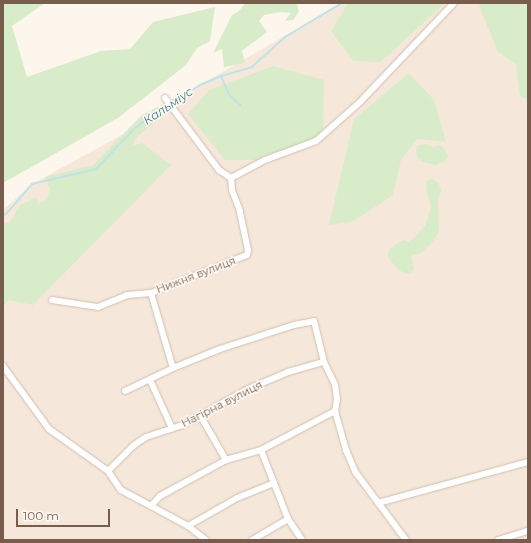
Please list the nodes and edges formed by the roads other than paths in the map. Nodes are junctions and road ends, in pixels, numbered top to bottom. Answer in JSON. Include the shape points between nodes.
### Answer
{"nodes":[{"id":1,"x":454,"y":3,"type":"edge"},
{"id":2,"x":165,"y":98,"type":"dead end"},
{"id":3,"x":231,"y":178,"type":"junction"},
{"id":4,"x":152,"y":293,"type":"junction"},
{"id":5,"x":52,"y":300,"type":"dead end"},
{"id":6,"x":324,"y":362,"type":"junction"},
{"id":7,"x":3,"y":366,"type":"edge"},
{"id":8,"x":173,"y":368,"type":"junction"},
{"id":9,"x":150,"y":380,"type":"junction"},
{"id":10,"x":125,"y":391,"type":"dead end"},
{"id":11,"x":335,"y":411,"type":"junction"},
{"id":12,"x":200,"y":415,"type":"junction"},
{"id":13,"x":172,"y":428,"type":"junction"},
{"id":14,"x":261,"y":450,"type":"junction"},
{"id":15,"x":226,"y":460,"type":"junction"},
{"id":16,"x":528,"y":462,"type":"edge"},
{"id":17,"x":108,"y":471,"type":"junction"},
{"id":18,"x":274,"y":483,"type":"junction"},
{"id":19,"x":378,"y":503,"type":"junction"},
{"id":20,"x":151,"y":506,"type":"junction"},
{"id":21,"x":288,"y":519,"type":"junction"},
{"id":22,"x":188,"y":526,"type":"junction"},
{"id":23,"x":528,"y":532,"type":"edge"},
{"id":24,"x":206,"y":540,"type":"edge"},
{"id":25,"x":252,"y":540,"type":"edge"},
{"id":26,"x":302,"y":540,"type":"edge"},
{"id":27,"x":406,"y":540,"type":"edge"},
{"id":28,"x":498,"y":540,"type":"edge"}],
"edges":[{"from":1,"to":3,"type":"street","via":[[361,101],[316,141],[265,160]]},
{"from":2,"to":3,"type":"street","via":[[220,170]]},
{"from":3,"to":4,"type":"street","name":"Нижня вулиця","via":[[232,190],[240,211],[247,255]]},
{"from":4,"to":5,"type":"street","name":"Нижня вулиця","via":[[127,295],[98,307]]},
{"from":4,"to":8,"type":"street"},
{"from":6,"to":8,"type":"street","via":[[314,321],[220,349]]},
{"from":6,"to":11,"type":"street","via":[[331,372],[335,385]]},
{"from":6,"to":12,"type":"street","name":"Нагірна вулиця","via":[[288,372],[255,386]]},
{"from":7,"to":17,"type":"street","via":[[49,429]]},
{"from":8,"to":9,"type":"street"},
{"from":9,"to":10,"type":"street"},
{"from":9,"to":13,"type":"street"},
{"from":11,"to":14,"type":"street"},
{"from":11,"to":19,"type":"street","via":[[346,450],[356,473]]},
{"from":12,"to":13,"type":"street","name":"Нагірна вулиця"},
{"from":12,"to":15,"type":"street"},
{"from":13,"to":17,"type":"street","name":"Нагірна вулиця","via":[[146,437],[134,445]]},
{"from":14,"to":15,"type":"street"},
{"from":14,"to":18,"type":"street"},
{"from":15,"to":20,"type":"street","via":[[160,496]]},
{"from":16,"to":19,"type":"street"},
{"from":17,"to":20,"type":"street","via":[[121,490]]},
{"from":18,"to":21,"type":"street"},
{"from":18,"to":22,"type":"street","via":[[237,498]]},
{"from":19,"to":27,"type":"street"},
{"from":20,"to":22,"type":"street"},
{"from":21,"to":25,"type":"street"},
{"from":21,"to":26,"type":"street"},
{"from":22,"to":24,"type":"street"},
{"from":23,"to":28,"type":"street"}]}
